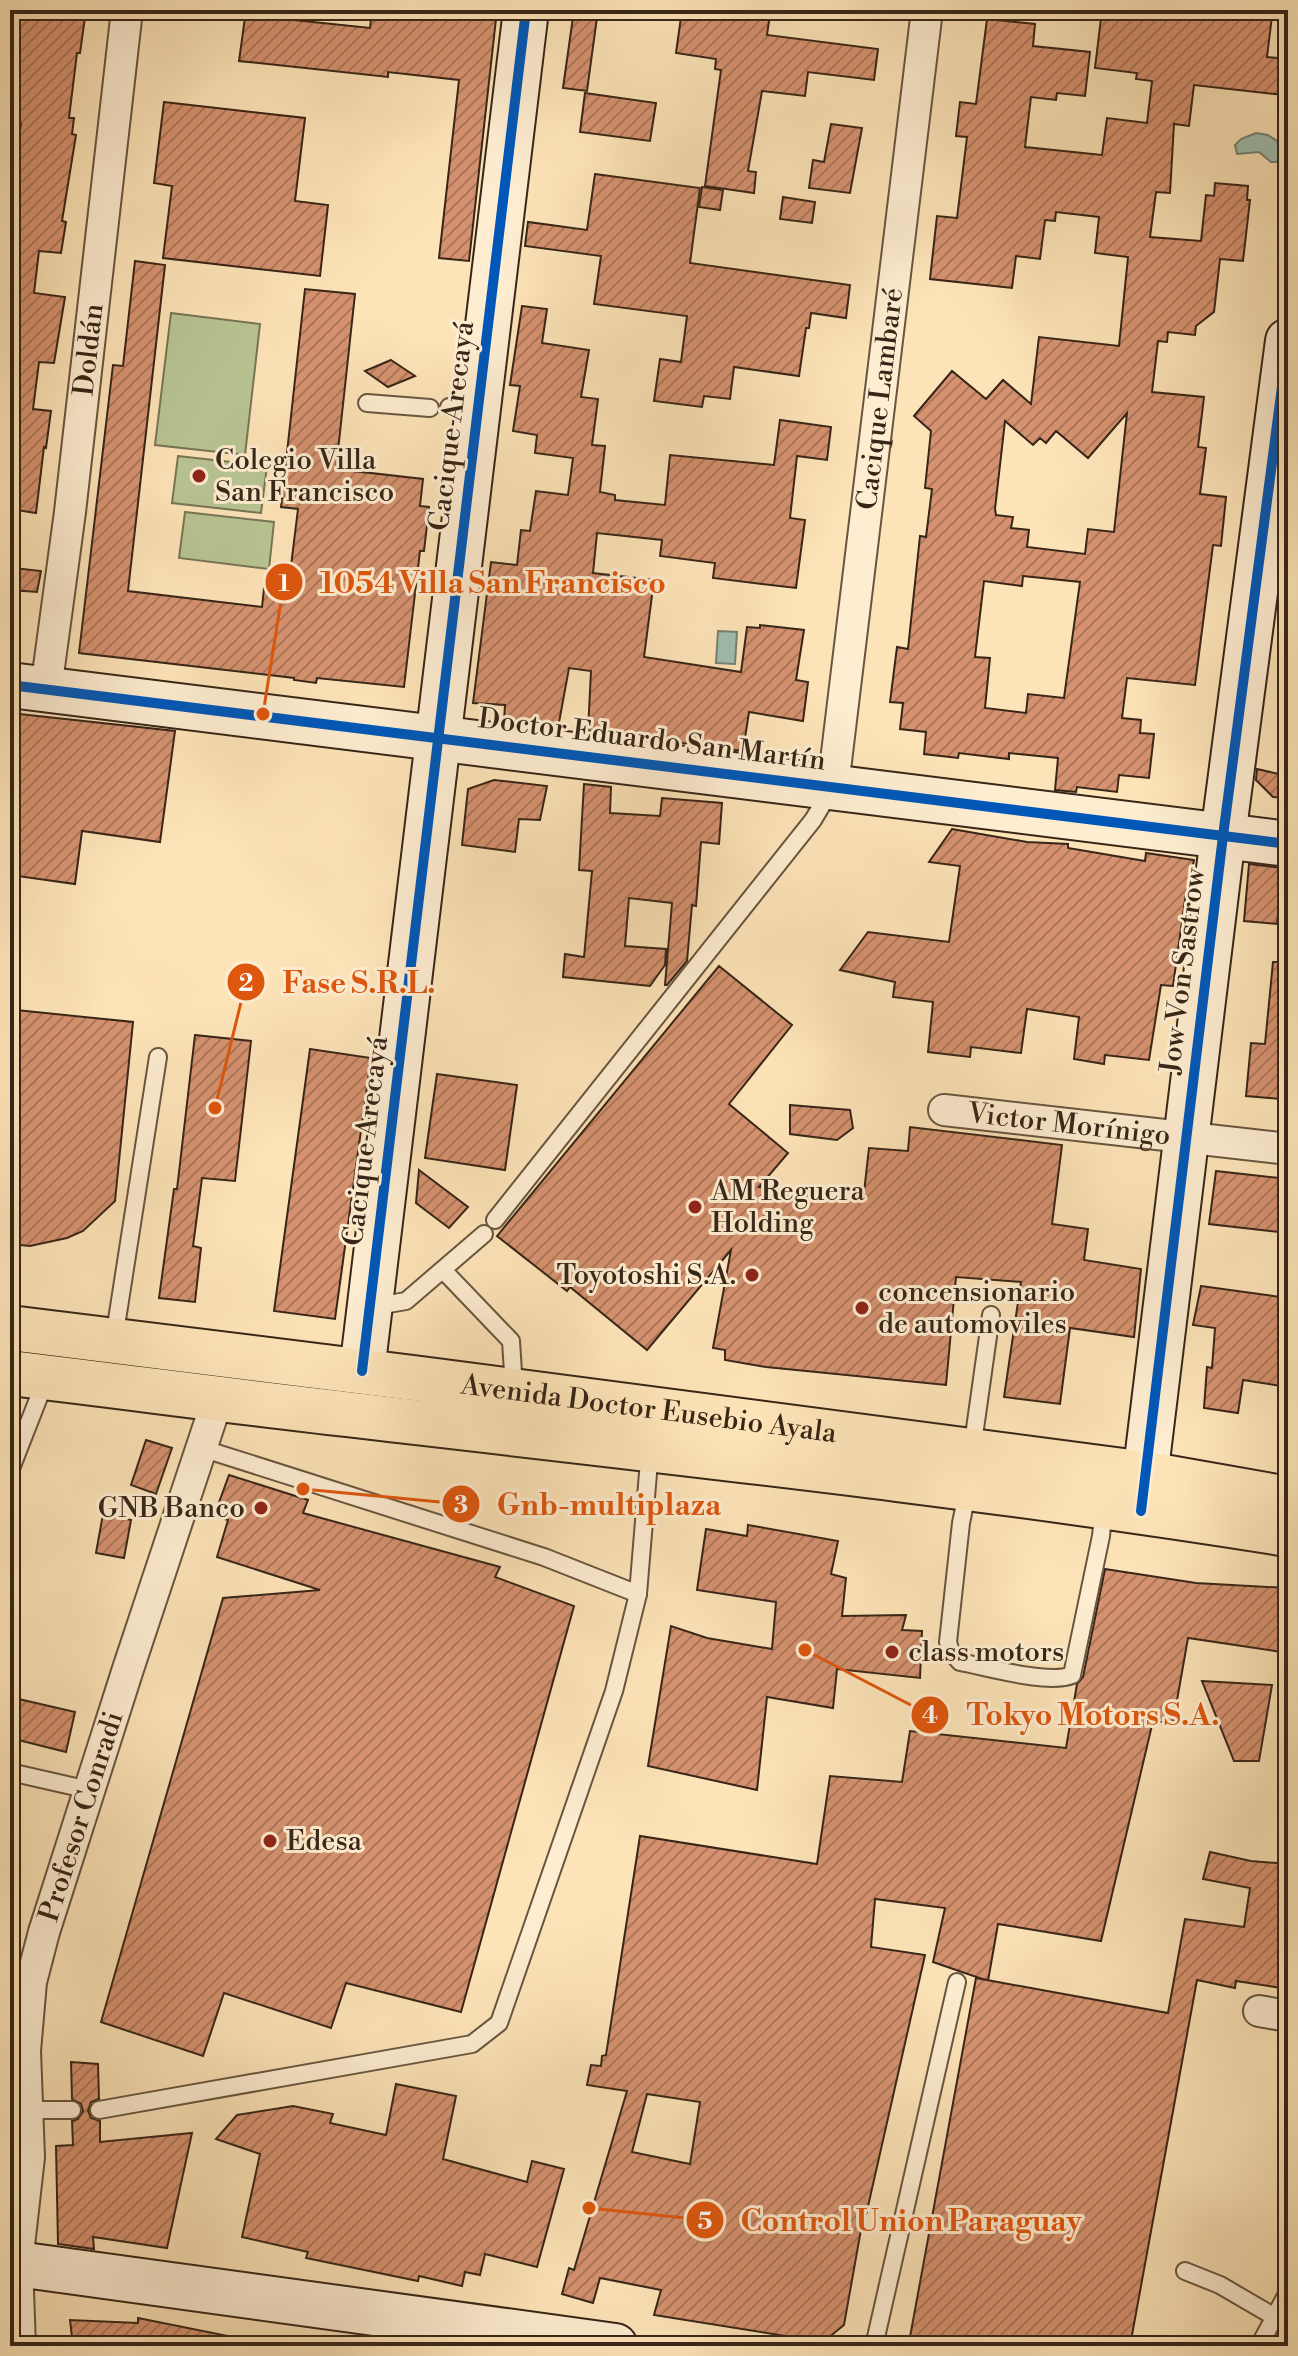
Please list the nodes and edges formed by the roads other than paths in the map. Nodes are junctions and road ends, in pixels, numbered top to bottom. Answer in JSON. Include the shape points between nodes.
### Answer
{"nodes":[{"id":1,"x":127,"y":10,"type":"edge"},
{"id":2,"x":526,"y":10,"type":"edge"},
{"id":3,"x":927,"y":10,"type":"edge"},
{"id":4,"x":1288,"y":341,"type":"edge"},
{"id":5,"x":367,"y":403,"type":"dead end"},
{"id":6,"x":430,"y":408,"type":"dead end"},
{"id":7,"x":1274,"y":557,"type":"edge"},
{"id":8,"x":28,"y":687,"type":"edge"},
{"id":9,"x":439,"y":739,"type":"junction"},
{"id":10,"x":833,"y":786,"type":"junction"},
{"id":11,"x":1223,"y":836,"type":"junction"},
{"id":12,"x":1288,"y":844,"type":"edge"},
{"id":13,"x":158,"y":1057,"type":"dead end"},
{"id":14,"x":944,"y":1110,"type":"dead end"},
{"id":15,"x":1187,"y":1137,"type":"junction"},
{"id":16,"x":1288,"y":1149,"type":"edge"},
{"id":17,"x":495,"y":1220,"type":"dead end"},
{"id":18,"x":484,"y":1234,"type":"dead end"},
{"id":19,"x":443,"y":1270,"type":"junction"},
{"id":20,"x":370,"y":1308,"type":"junction"},
{"id":21,"x":991,"y":1315,"type":"dead end"},
{"id":22,"x":10,"y":1328,"type":"edge"},
{"id":23,"x":114,"y":1341,"type":"junction"},
{"id":24,"x":362,"y":1371,"type":"junction"},
{"id":25,"x":28,"y":1375,"type":"edge"},
{"id":26,"x":421,"y":1379,"type":"junction"},
{"id":27,"x":514,"y":1391,"type":"junction"},
{"id":28,"x":218,"y":1398,"type":"junction"},
{"id":29,"x":201,"y":1448,"type":"junction"},
{"id":30,"x":650,"y":1448,"type":"junction"},
{"id":31,"x":970,"y":1470,"type":"junction"},
{"id":32,"x":10,"y":1471,"type":"edge"},
{"id":33,"x":1130,"y":1497,"type":"junction"},
{"id":34,"x":1288,"y":1499,"type":"edge"},
{"id":35,"x":1288,"y":1534,"type":"edge"},
{"id":36,"x":638,"y":1594,"type":"junction"},
{"id":37,"x":10,"y":1772,"type":"edge"},
{"id":38,"x":89,"y":1790,"type":"junction"},
{"id":39,"x":957,"y":1982,"type":"dead end"},
{"id":40,"x":26,"y":2110,"type":"junction"},
{"id":41,"x":72,"y":2110,"type":"dead end"},
{"id":42,"x":99,"y":2110,"type":"dead end"},
{"id":43,"x":14,"y":2263,"type":"edge"},
{"id":44,"x":1185,"y":2271,"type":"dead end"},
{"id":45,"x":1288,"y":2292,"type":"edge"},
{"id":46,"x":1275,"y":2317,"type":"junction"},
{"id":47,"x":20,"y":2346,"type":"edge"},
{"id":48,"x":615,"y":2346,"type":"edge"},
{"id":49,"x":874,"y":2346,"type":"edge"},
{"id":50,"x":1259,"y":2346,"type":"edge"}],
"edges":[{"from":1,"to":8,"type":"street","name":"Doldán","via":[[70,512]]},
{"from":2,"to":9,"type":"street","name":"Cacique Arecayá","via":[[464,408]]},
{"from":3,"to":10,"type":"street","name":"Cacique Lambaré"},
{"from":4,"to":7,"type":"street","name":"Jow Von Sastrow"},
{"from":5,"to":6,"type":"lane"},
{"from":7,"to":11,"type":"street","name":"Jow Von Sastrow"},
{"from":8,"to":9,"type":"street","name":"Doctor Eduardo San Martín"},
{"from":9,"to":10,"type":"street","name":"Doctor Eduardo San Martín"},
{"from":9,"to":20,"type":"street","name":"Cacique Arecayá"},
{"from":10,"to":11,"type":"street","name":"Doctor Eduardo San Martín"},
{"from":10,"to":17,"type":"lane","via":[[813,820]]},
{"from":11,"to":12,"type":"street","name":"Doctor Eduardo San Martín"},
{"from":11,"to":15,"type":"street","name":"Jow Von Sastrow"},
{"from":13,"to":23,"type":"lane"},
{"from":14,"to":15,"type":"street","name":"Victor Morínigo"},
{"from":15,"to":16,"type":"street","name":"Victor Morínigo"},
{"from":15,"to":33,"type":"street","name":"Jow Von Sastrow"},
{"from":18,"to":19,"type":"lane"},
{"from":19,"to":20,"type":"lane","via":[[406,1301]]},
{"from":19,"to":27,"type":"lane","via":[[511,1341]]},
{"from":20,"to":24,"type":"street","name":"Cacique Arecayá"},
{"from":21,"to":31,"type":"lane"},
{"from":22,"to":23,"type":"highway","name":"Avenida Doctor Eusebio Ayala"},
{"from":23,"to":24,"type":"highway","name":"Avenida Doctor Eusebio Ayala"},
{"from":24,"to":26,"type":"highway","name":"Avenida Doctor Eusebio Ayala"},
{"from":25,"to":28,"type":"highway","name":"Avenida Doctor Eusebio Ayala"},
{"from":25,"to":32,"type":"lane"},
{"from":26,"to":27,"type":"highway","name":"Avenida Doctor Eusebio Ayala"},
{"from":26,"to":28,"type":"highway","via":[[393,1392],[229,1373]]},
{"from":27,"to":31,"type":"highway","name":"Avenida Doctor Eusebio Ayala"},
{"from":28,"to":29,"type":"street","name":"Profesor Conradi"},
{"from":28,"to":30,"type":"highway","name":"Avenida Doctor Eusebio Ayala"},
{"from":29,"to":36,"type":"lane","via":[[544,1557]]},
{"from":29,"to":38,"type":"street","name":"Profesor Conradi"},
{"from":30,"to":31,"type":"highway","name":"Avenida Doctor Eusebio Ayala"},
{"from":30,"to":36,"type":"lane"},
{"from":31,"to":33,"type":"highway","name":"Avenida Doctor Eusebio Ayala"},
{"from":31,"to":33,"type":"lane","via":[[948,1642],[951,1652],[960,1662],[1045,1678],[1072,1675],[1101,1536]]},
{"from":33,"to":34,"type":"highway","name":"Avenida Doctor Eusebio Ayala"},
{"from":33,"to":35,"type":"highway","name":"Avenida Doctor Eusebio Ayala"},
{"from":36,"to":42,"type":"lane","via":[[614,1691],[499,2023],[472,2044]]},
{"from":37,"to":38,"type":"lane"},
{"from":38,"to":40,"type":"street","name":"Profesor Conradi","via":[[31,1982]]},
{"from":39,"to":49,"type":"lane"},
{"from":40,"to":41,"type":"lane"},
{"from":40,"to":43,"type":"street","name":"Profesor Conradi","via":[[29,2157]]},
{"from":43,"to":47,"type":"street","name":"Profesor Conradi"},
{"from":43,"to":48,"type":"street"},
{"from":44,"to":46,"type":"lane"},
{"from":45,"to":46,"type":"lane"},
{"from":46,"to":50,"type":"lane"}]}
